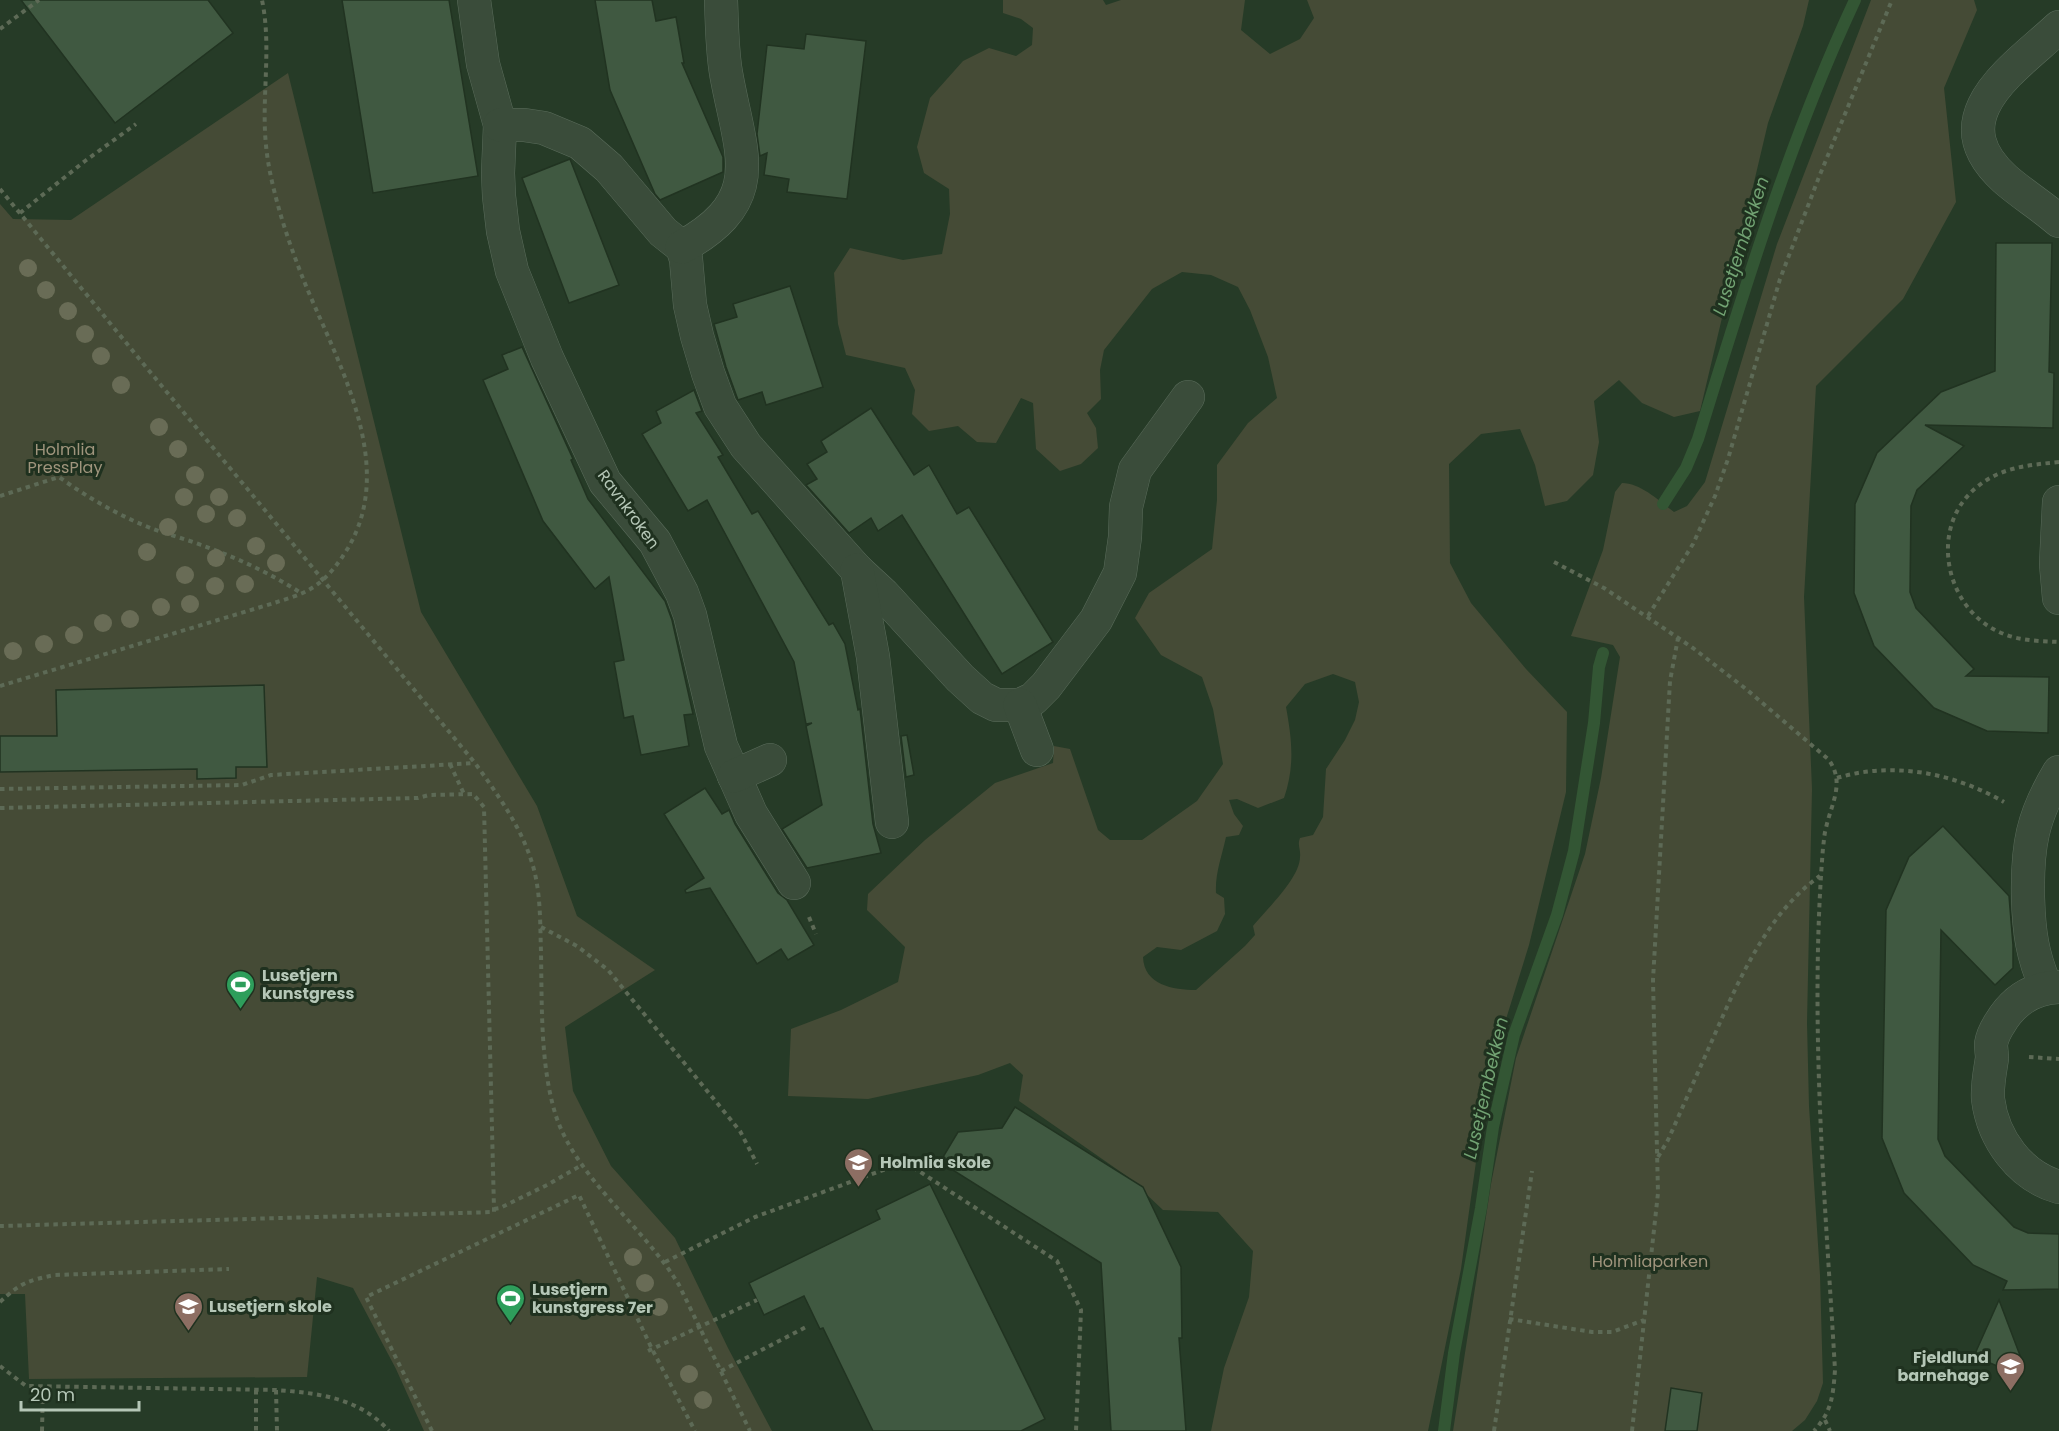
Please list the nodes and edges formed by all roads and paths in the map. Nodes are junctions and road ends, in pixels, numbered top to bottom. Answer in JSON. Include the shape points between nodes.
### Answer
{"nodes":[{"id":1,"x":39,"y":0,"type":"edge"},
{"id":2,"x":262,"y":0,"type":"edge"},
{"id":3,"x":474,"y":0,"type":"edge"},
{"id":4,"x":721,"y":0,"type":"edge"},
{"id":5,"x":1892,"y":0,"type":"edge"},
{"id":6,"x":2059,"y":27,"type":"edge"},
{"id":7,"x":0,"y":29,"type":"edge"},
{"id":8,"x":136,"y":124,"type":"dead end"},
{"id":9,"x":500,"y":125,"type":"junction"},
{"id":10,"x":0,"y":189,"type":"edge"},
{"id":11,"x":20,"y":213,"type":"junction"},
{"id":12,"x":2059,"y":221,"type":"edge"},
{"id":13,"x":682,"y":247,"type":"junction"},
{"id":14,"x":1188,"y":398,"type":"dead end"},
{"id":15,"x":2059,"y":462,"type":"edge"},
{"id":16,"x":0,"y":495,"type":"edge"},
{"id":17,"x":2059,"y":502,"type":"edge"},
{"id":18,"x":1554,"y":562,"type":"dead end"},
{"id":19,"x":857,"y":570,"type":"junction"},
{"id":20,"x":322,"y":580,"type":"junction"},
{"id":21,"x":301,"y":593,"type":"junction"},
{"id":22,"x":2059,"y":598,"type":"edge"},
{"id":23,"x":1648,"y":616,"type":"junction"},
{"id":24,"x":1678,"y":638,"type":"junction"},
{"id":25,"x":2059,"y":642,"type":"edge"},
{"id":26,"x":0,"y":686,"type":"edge"},
{"id":27,"x":1020,"y":705,"type":"junction"},
{"id":28,"x":1037,"y":750,"type":"dead end"},
{"id":29,"x":770,"y":760,"type":"dead end"},
{"id":30,"x":475,"y":763,"type":"junction"},
{"id":31,"x":450,"y":764,"type":"junction"},
{"id":32,"x":2059,"y":772,"type":"edge"},
{"id":33,"x":734,"y":776,"type":"junction"},
{"id":34,"x":1837,"y":778,"type":"junction"},
{"id":35,"x":0,"y":789,"type":"edge"},
{"id":36,"x":464,"y":794,"type":"junction"},
{"id":37,"x":0,"y":808,"type":"edge"},
{"id":38,"x":2036,"y":821,"type":"junction"},
{"id":39,"x":892,"y":822,"type":"dead end"},
{"id":40,"x":1820,"y":875,"type":"junction"},
{"id":41,"x":794,"y":884,"type":"dead end"},
{"id":42,"x":541,"y":927,"type":"junction"},
{"id":43,"x":2053,"y":987,"type":"edge"},
{"id":44,"x":1658,"y":1158,"type":"junction"},
{"id":45,"x":757,"y":1164,"type":"dead end"},
{"id":46,"x":582,"y":1165,"type":"junction"},
{"id":47,"x":1532,"y":1171,"type":"dead end"},
{"id":48,"x":2059,"y":1187,"type":"edge"},
{"id":49,"x":494,"y":1209,"type":"junction"},
{"id":50,"x":0,"y":1226,"type":"edge"},
{"id":51,"x":665,"y":1262,"type":"junction"},
{"id":52,"x":229,"y":1269,"type":"dead end"},
{"id":53,"x":757,"y":1300,"type":"dead end"},
{"id":54,"x":0,"y":1302,"type":"edge"},
{"id":55,"x":1509,"y":1319,"type":"junction"},
{"id":56,"x":1644,"y":1320,"type":"junction"},
{"id":57,"x":699,"y":1326,"type":"junction"},
{"id":58,"x":808,"y":1326,"type":"dead end"},
{"id":59,"x":650,"y":1350,"type":"junction"},
{"id":60,"x":0,"y":1366,"type":"edge"},
{"id":61,"x":721,"y":1371,"type":"junction"},
{"id":62,"x":43,"y":1388,"type":"junction"},
{"id":63,"x":256,"y":1390,"type":"junction"},
{"id":64,"x":276,"y":1390,"type":"junction"},
{"id":65,"x":1824,"y":1420,"type":"junction"},
{"id":66,"x":42,"y":1431,"type":"edge"},
{"id":67,"x":256,"y":1431,"type":"edge"},
{"id":68,"x":277,"y":1431,"type":"edge"},
{"id":69,"x":389,"y":1431,"type":"edge"},
{"id":70,"x":432,"y":1431,"type":"edge"},
{"id":71,"x":695,"y":1431,"type":"edge"},
{"id":72,"x":750,"y":1431,"type":"edge"},
{"id":73,"x":1076,"y":1431,"type":"edge"},
{"id":74,"x":1494,"y":1431,"type":"edge"},
{"id":75,"x":1632,"y":1431,"type":"edge"},
{"id":76,"x":1814,"y":1431,"type":"edge"},
{"id":77,"x":1830,"y":1431,"type":"edge"}],
"edges":[{"from":1,"to":7,"type":"path"},
{"from":2,"to":20,"type":"path","via":[[267,160],[276,201],[302,276],[352,395],[364,450],[366,493],[362,514],[337,566]]},
{"from":3,"to":9,"type":"lane","name":"Ravnkroken","via":[[483,64]]},
{"from":4,"to":13,"type":"lane","via":[[722,44],[741,146],[742,176],[727,213],[704,235]]},
{"from":5,"to":23,"type":"path","via":[[1780,279],[1715,496],[1693,544]]},
{"from":6,"to":12,"type":"lane","via":[[1994,89],[1980,111],[1977,131],[1982,150],[1998,171]]},
{"from":8,"to":11,"type":"path"},
{"from":9,"to":13,"type":"lane","via":[[544,128],[580,143],[609,168],[652,221]]},
{"from":9,"to":33,"type":"lane","name":"Ravnkroken","via":[[498,184],[512,272],[605,482],[655,542],[682,593],[721,746]]},
{"from":10,"to":11,"type":"path"},
{"from":11,"to":20,"type":"path"},
{"from":13,"to":19,"type":"lane","via":[[696,336],[720,406],[746,446]]},
{"from":14,"to":27,"type":"lane","via":[[1136,470],[1126,507],[1120,573],[1096,620],[1046,686]]},
{"from":15,"to":25,"type":"path","via":[[2016,467],[1986,480],[1955,512],[1947,542],[1955,588],[1975,615],[2004,634]]},
{"from":16,"to":21,"type":"path","via":[[59,477],[113,511],[228,555]]},
{"from":17,"to":22,"type":"lane"},
{"from":18,"to":23,"type":"path"},
{"from":19,"to":27,"type":"lane","via":[[982,698],[996,705]]},
{"from":19,"to":39,"type":"lane","via":[[873,657]]},
{"from":20,"to":21,"type":"path"},
{"from":20,"to":30,"type":"path"},
{"from":21,"to":26,"type":"path"},
{"from":23,"to":24,"type":"path"},
{"from":24,"to":34,"type":"path","via":[[1828,759]]},
{"from":24,"to":44,"type":"path","via":[[1670,681],[1653,980]]},
{"from":27,"to":28,"type":"lane"},
{"from":29,"to":33,"type":"lane"},
{"from":30,"to":31,"type":"path"},
{"from":30,"to":42,"type":"path","via":[[499,796],[527,849],[534,868]]},
{"from":31,"to":35,"type":"path","via":[[271,775],[242,784]]},
{"from":31,"to":36,"type":"path"},
{"from":32,"to":38,"type":"lane"},
{"from":33,"to":41,"type":"lane","name":"Ravnkroken","via":[[751,814]]},
{"from":34,"to":38,"type":"path","via":[[1858,772],[1895,770],[1943,777],[1993,796]]},
{"from":34,"to":40,"type":"path"},
{"from":36,"to":37,"type":"path"},
{"from":36,"to":49,"type":"path","via":[[473,794],[484,807]]},
{"from":38,"to":43,"type":"lane","via":[[2028,858],[2029,929],[2036,965]]},
{"from":40,"to":44,"type":"path","via":[[1794,898],[1761,941],[1734,988]]},
{"from":40,"to":65,"type":"path","via":[[1818,1089],[1835,1370],[1833,1396]]},
{"from":42,"to":45,"type":"path","via":[[577,946],[609,970],[740,1131]]},
{"from":42,"to":46,"type":"path","via":[[547,1071],[557,1117]]},
{"from":43,"to":48,"type":"lane","via":[[2025,996],[2010,1008],[1998,1026],[1991,1043],[1988,1099],[1993,1120],[2011,1156],[2043,1182]]},
{"from":44,"to":56,"type":"path","via":[[1658,1193]]},
{"from":46,"to":49,"type":"path"},
{"from":46,"to":51,"type":"path"},
{"from":47,"to":55,"type":"path"},
{"from":49,"to":50,"type":"path"},
{"from":51,"to":57,"type":"path"},
{"from":51,"to":73,"type":"path","via":[[755,1217],[905,1162],[1057,1261],[1081,1310]]},
{"from":52,"to":54,"type":"path","via":[[55,1275],[16,1287]]},
{"from":53,"to":57,"type":"path"},
{"from":55,"to":56,"type":"path","via":[[1592,1332],[1612,1332]]},
{"from":55,"to":74,"type":"path"},
{"from":56,"to":75,"type":"path"},
{"from":57,"to":59,"type":"path"},
{"from":57,"to":61,"type":"path"},
{"from":58,"to":61,"type":"path"},
{"from":59,"to":70,"type":"path","via":[[579,1195],[366,1297]]},
{"from":59,"to":71,"type":"path"},
{"from":60,"to":62,"type":"path","via":[[26,1386]]},
{"from":61,"to":72,"type":"path"},
{"from":62,"to":63,"type":"path"},
{"from":62,"to":66,"type":"path"},
{"from":63,"to":64,"type":"path"},
{"from":63,"to":67,"type":"path"},
{"from":64,"to":68,"type":"path"},
{"from":64,"to":69,"type":"path","via":[[337,1398],[372,1416]]},
{"from":65,"to":76,"type":"path"},
{"from":65,"to":77,"type":"path"}]}
